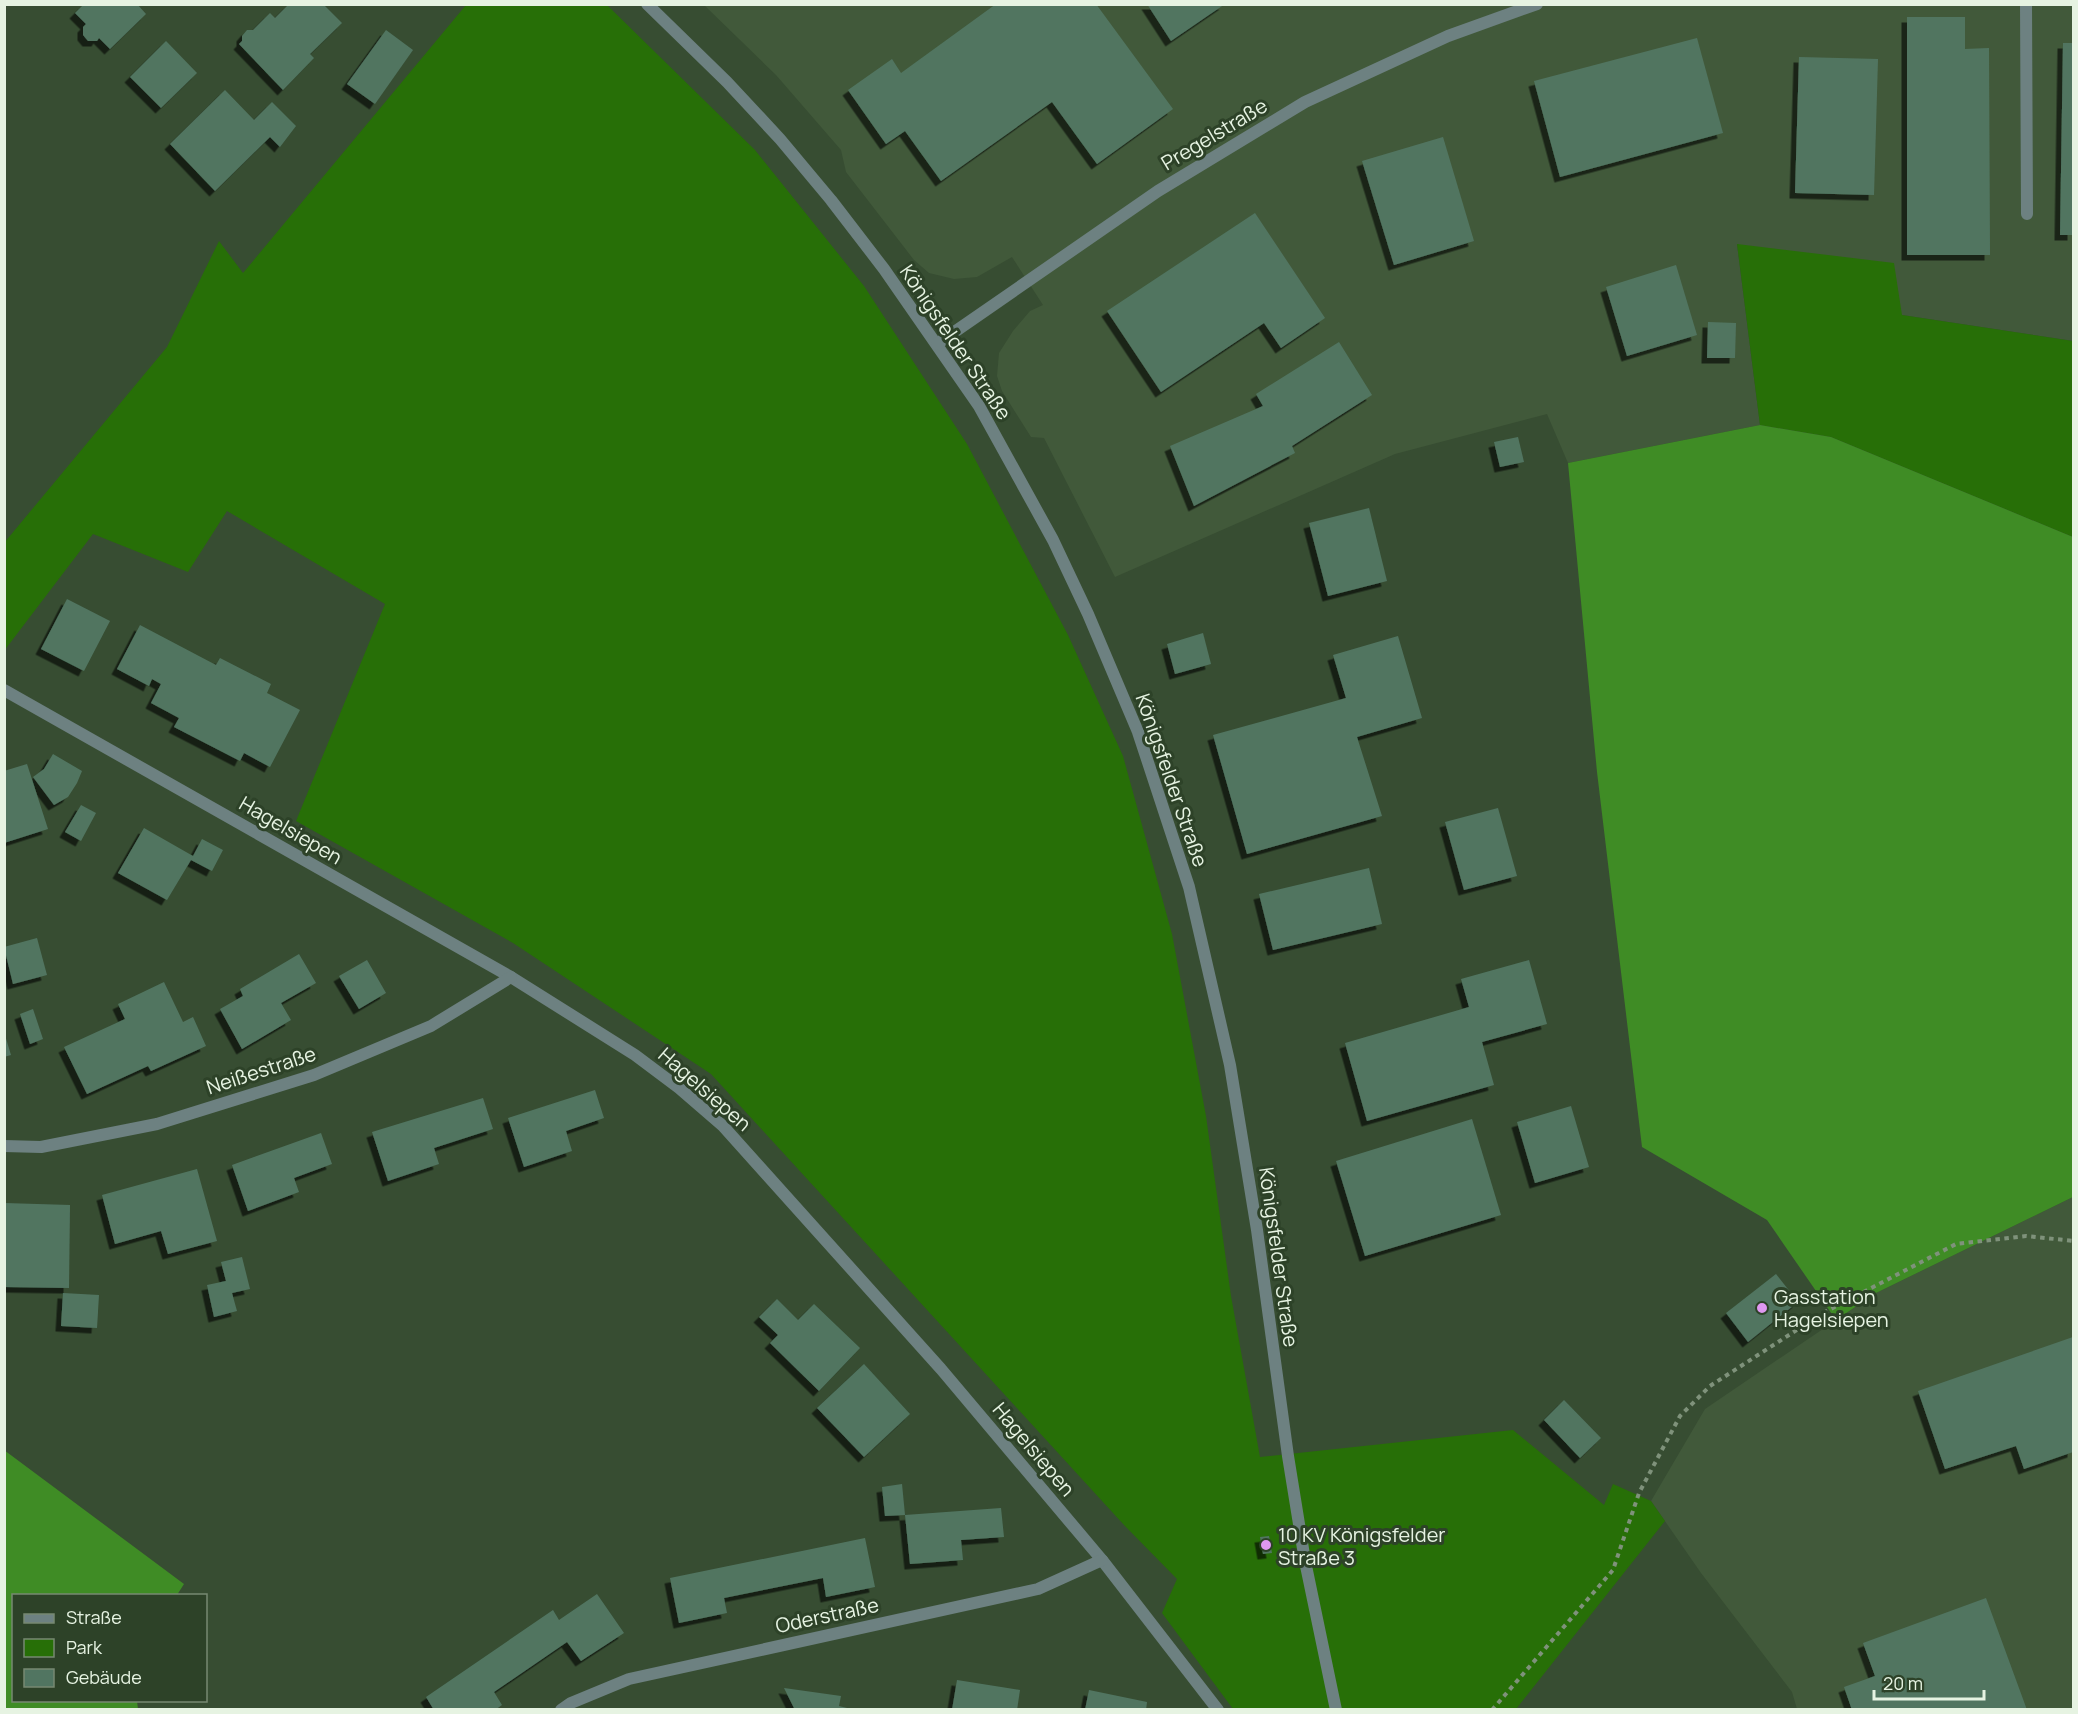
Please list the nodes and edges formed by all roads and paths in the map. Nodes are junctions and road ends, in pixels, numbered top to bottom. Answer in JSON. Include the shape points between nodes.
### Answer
{"nodes":[{"id":1,"x":648,"y":4,"type":"edge"},
{"id":2,"x":1537,"y":4,"type":"edge"},
{"id":3,"x":2026,"y":4,"type":"edge"},
{"id":4,"x":2027,"y":214,"type":"dead end"},
{"id":5,"x":937,"y":344,"type":"junction"},
{"id":6,"x":4,"y":690,"type":"edge"},
{"id":7,"x":511,"y":977,"type":"junction"},
{"id":8,"x":4,"y":1146,"type":"edge"},
{"id":9,"x":2073,"y":1241,"type":"edge"},
{"id":10,"x":1102,"y":1560,"type":"junction"},
{"id":11,"x":561,"y":1710,"type":"edge"},
{"id":12,"x":1218,"y":1710,"type":"edge"},
{"id":13,"x":1336,"y":1710,"type":"edge"},
{"id":14,"x":1492,"y":1710,"type":"edge"}],
"edges":[{"from":1,"to":5,"type":"street","name":"Königsfelder Straße","via":[[787,147],[845,217]]},
{"from":2,"to":5,"type":"street","name":"Pregelstraße","via":[[1448,36],[1305,102],[1158,190]]},
{"from":3,"to":4,"type":"street"},
{"from":5,"to":13,"type":"street","name":"Königsfelder Straße","via":[[1017,472],[1088,614],[1138,732],[1189,887],[1230,1065],[1305,1561]]},
{"from":6,"to":7,"type":"street","name":"Hagelsiepen"},
{"from":7,"to":8,"type":"street","name":"Neißestraße","via":[[431,1026],[314,1075],[157,1124],[41,1147]]},
{"from":7,"to":10,"type":"street","name":"Hagelsiepen","via":[[635,1055],[723,1126],[941,1369]]},
{"from":9,"to":14,"type":"path","via":[[2026,1236],[1956,1244],[1823,1313],[1710,1386],[1680,1416],[1639,1493],[1613,1570]]},
{"from":10,"to":11,"type":"street","name":"Oderstraße","via":[[1038,1589],[629,1679]]},
{"from":10,"to":12,"type":"street","name":"Hagelsiepen"}]}
